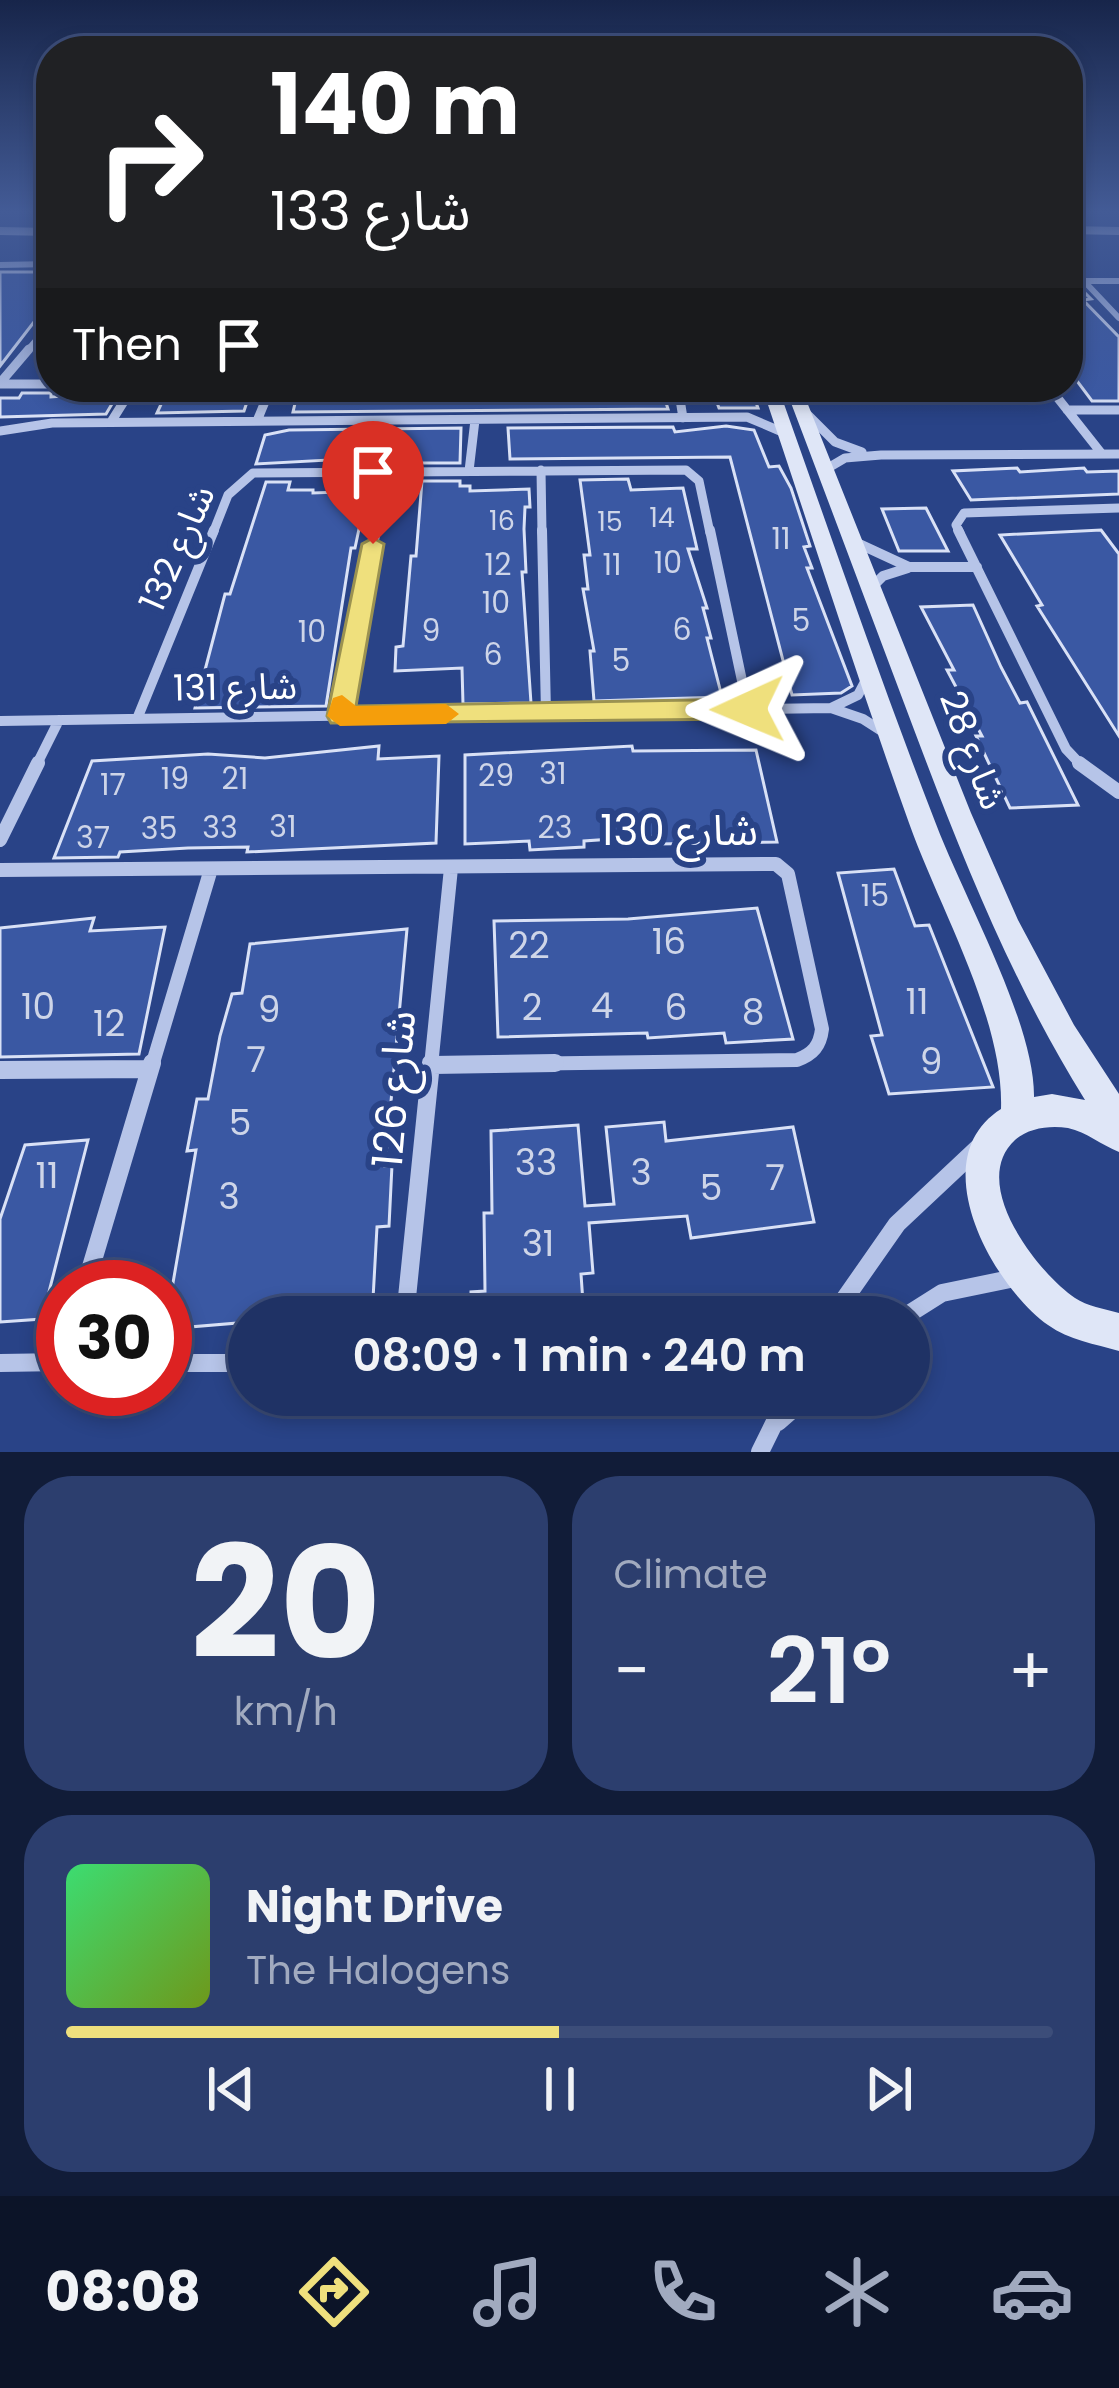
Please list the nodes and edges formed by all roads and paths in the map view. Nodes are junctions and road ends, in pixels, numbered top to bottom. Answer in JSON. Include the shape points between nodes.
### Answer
{"nodes":[{"id":1,"x":1119,"y":280,"type":"edge"},
{"id":2,"x":1084,"y":281,"type":"joint"},
{"id":3,"x":1119,"y":317,"type":"edge"},
{"id":4,"x":36,"y":341,"type":"edge"},
{"id":5,"x":0,"y":383,"type":"edge"},
{"id":6,"x":36,"y":384,"type":"edge"},
{"id":7,"x":124,"y":402,"type":"edge"},
{"id":8,"x":265,"y":402,"type":"edge"},
{"id":9,"x":680,"y":402,"type":"edge"},
{"id":10,"x":776,"y":402,"type":"edge"},
{"id":11,"x":785,"y":402,"type":"edge"},
{"id":12,"x":788,"y":402,"type":"edge"},
{"id":13,"x":791,"y":402,"type":"edge"},
{"id":14,"x":1061,"y":402,"type":"edge"},
{"id":15,"x":1067,"y":410,"type":"junction"},
{"id":16,"x":1119,"y":410,"type":"edge"},
{"id":17,"x":747,"y":417,"type":"junction"},
{"id":18,"x":683,"y":418,"type":"junction"},
{"id":19,"x":476,"y":420,"type":"junction"},
{"id":20,"x":257,"y":421,"type":"junction"},
{"id":21,"x":111,"y":422,"type":"junction"},
{"id":22,"x":0,"y":431,"type":"edge"},
{"id":23,"x":787,"y":434,"type":"junction"},
{"id":24,"x":1102,"y":454,"type":"junction"},
{"id":25,"x":1119,"y":454,"type":"edge"},
{"id":26,"x":881,"y":455,"type":"junction"},
{"id":27,"x":828,"y":468,"type":"junction"},
{"id":28,"x":469,"y":470,"type":"junction"},
{"id":29,"x":541,"y":470,"type":"junction"},
{"id":30,"x":387,"y":472,"type":"junction"},
{"id":31,"x":1113,"y":508,"type":"edge"},
{"id":32,"x":1119,"y":525,"type":"edge"},
{"id":33,"x":855,"y":542,"type":"junction"},
{"id":34,"x":909,"y":567,"type":"junction"},
{"id":35,"x":976,"y":567,"type":"junction"},
{"id":36,"x":872,"y":587,"type":"junction"},
{"id":37,"x":871,"y":672,"type":"junction"},
{"id":38,"x":831,"y":708,"type":"junction"},
{"id":39,"x":748,"y":709,"type":"junction"},
{"id":40,"x":546,"y":712,"type":"junction"},
{"id":41,"x":340,"y":716,"type":"junction"},
{"id":42,"x":136,"y":719,"type":"junction"},
{"id":43,"x":58,"y":720,"type":"junction"},
{"id":44,"x":0,"y":721,"type":"edge"},
{"id":45,"x":894,"y":739,"type":"junction"},
{"id":46,"x":1119,"y":793,"type":"edge"},
{"id":47,"x":0,"y":840,"type":"edge"},
{"id":48,"x":451,"y":868,"type":"junction"},
{"id":49,"x":211,"y":869,"type":"junction"},
{"id":50,"x":0,"y":870,"type":"edge"},
{"id":51,"x":433,"y":1065,"type":"junction"},
{"id":52,"x":150,"y":1069,"type":"junction"},
{"id":53,"x":0,"y":1070,"type":"edge"},
{"id":54,"x":1119,"y":1124,"type":"edge"},
{"id":55,"x":1004,"y":1127,"type":"junction"},
{"id":56,"x":1119,"y":1135,"type":"edge"},
{"id":57,"x":93,"y":1260,"type":"edge"},
{"id":58,"x":1022,"y":1276,"type":"junction"},
{"id":59,"x":407,"y":1296,"type":"edge"},
{"id":60,"x":844,"y":1296,"type":"edge"},
{"id":61,"x":930,"y":1301,"type":"edge"},
{"id":62,"x":1119,"y":1332,"type":"edge"},
{"id":63,"x":36,"y":1362,"type":"edge"},
{"id":64,"x":0,"y":1363,"type":"edge"},
{"id":65,"x":192,"y":1363,"type":"edge"},
{"id":66,"x":228,"y":1364,"type":"edge"},
{"id":67,"x":788,"y":1416,"type":"edge"},
{"id":68,"x":764,"y":1441,"type":"edge"}],
"edges":[{"from":1,"to":2,"type":"street"},
{"from":2,"to":3,"type":"street"},
{"from":4,"to":5,"type":"street"},
{"from":5,"to":6,"type":"street"},
{"from":7,"to":21,"type":"street"},
{"from":8,"to":20,"type":"street"},
{"from":9,"to":18,"type":"street"},
{"from":10,"to":17,"type":"street"},
{"from":11,"to":23,"type":"street","name":"شارع 28"},
{"from":12,"to":27,"type":"street","name":"شارع 28"},
{"from":13,"to":26,"type":"street","via":[[835,442]]},
{"from":14,"to":15,"type":"street"},
{"from":15,"to":16,"type":"street"},
{"from":15,"to":24,"type":"street"},
{"from":17,"to":18,"type":"street"},
{"from":17,"to":23,"type":"street"},
{"from":18,"to":19,"type":"street"},
{"from":19,"to":20,"type":"street"},
{"from":19,"to":28,"type":"street"},
{"from":20,"to":21,"type":"street"},
{"from":21,"to":22,"type":"street"},
{"from":23,"to":37,"type":"street","name":"شارع 28"},
{"from":24,"to":25,"type":"street"},
{"from":24,"to":26,"type":"street"},
{"from":26,"to":27,"type":"street"},
{"from":27,"to":33,"type":"street","name":"شارع 28"},
{"from":28,"to":29,"type":"street","name":"شارع 132"},
{"from":28,"to":30,"type":"street","name":"شارع 132"},
{"from":29,"to":39,"type":"street","name":"شارع 132","via":[[668,468],[699,481]]},
{"from":29,"to":40,"type":"street"},
{"from":30,"to":41,"type":"street"},
{"from":30,"to":42,"type":"street","name":"شارع 132","via":[[253,473],[238,482]]},
{"from":31,"to":32,"type":"street"},
{"from":31,"to":35,"type":"street","via":[[964,513],[956,525]]},
{"from":33,"to":34,"type":"street"},
{"from":33,"to":36,"type":"street","name":"شارع 28"},
{"from":34,"to":35,"type":"street"},
{"from":34,"to":36,"type":"street"},
{"from":35,"to":46,"type":"street","via":[[1066,749]]},
{"from":36,"to":54,"type":"street","name":"شارع 28","via":[[1006,927]]},
{"from":37,"to":38,"type":"street","via":[[858,695]]},
{"from":37,"to":45,"type":"street","name":"شارع 28"},
{"from":38,"to":39,"type":"street","name":"شارع 131"},
{"from":38,"to":45,"type":"street","name":"شارع 131"},
{"from":39,"to":40,"type":"street","name":"شارع 131"},
{"from":40,"to":41,"type":"street","name":"شارع 131"},
{"from":41,"to":42,"type":"street","name":"شارع 131"},
{"from":42,"to":43,"type":"street","name":"شارع 131"},
{"from":43,"to":44,"type":"street","name":"شارع 131"},
{"from":43,"to":47,"type":"street"},
{"from":45,"to":55,"type":"street","name":"شارع 28","via":[[1007,1032],[1018,1076]]},
{"from":48,"to":49,"type":"street","name":"شارع 130"},
{"from":48,"to":51,"type":"street","name":"شارع 126"},
{"from":48,"to":51,"type":"street","name":"شارع 130","via":[[776,864],[792,883],[820,1043],[797,1060]]},
{"from":49,"to":50,"type":"street","name":"شارع 130"},
{"from":49,"to":52,"type":"street"},
{"from":51,"to":59,"type":"street","name":"شارع 126"},
{"from":52,"to":53,"type":"street"},
{"from":52,"to":57,"type":"street"},
{"from":55,"to":56,"type":"street","via":[[1057,1109]]},
{"from":55,"to":58,"type":"street","name":"شارع 28","via":[[981,1179],[991,1228]]},
{"from":55,"to":60,"type":"street","via":[[930,1185]]},
{"from":58,"to":61,"type":"street"},
{"from":58,"to":62,"type":"street","name":"شارع 28","via":[[1067,1315]]},
{"from":63,"to":64,"type":"street"},
{"from":65,"to":66,"type":"street"},
{"from":67,"to":68,"type":"street"}]}
